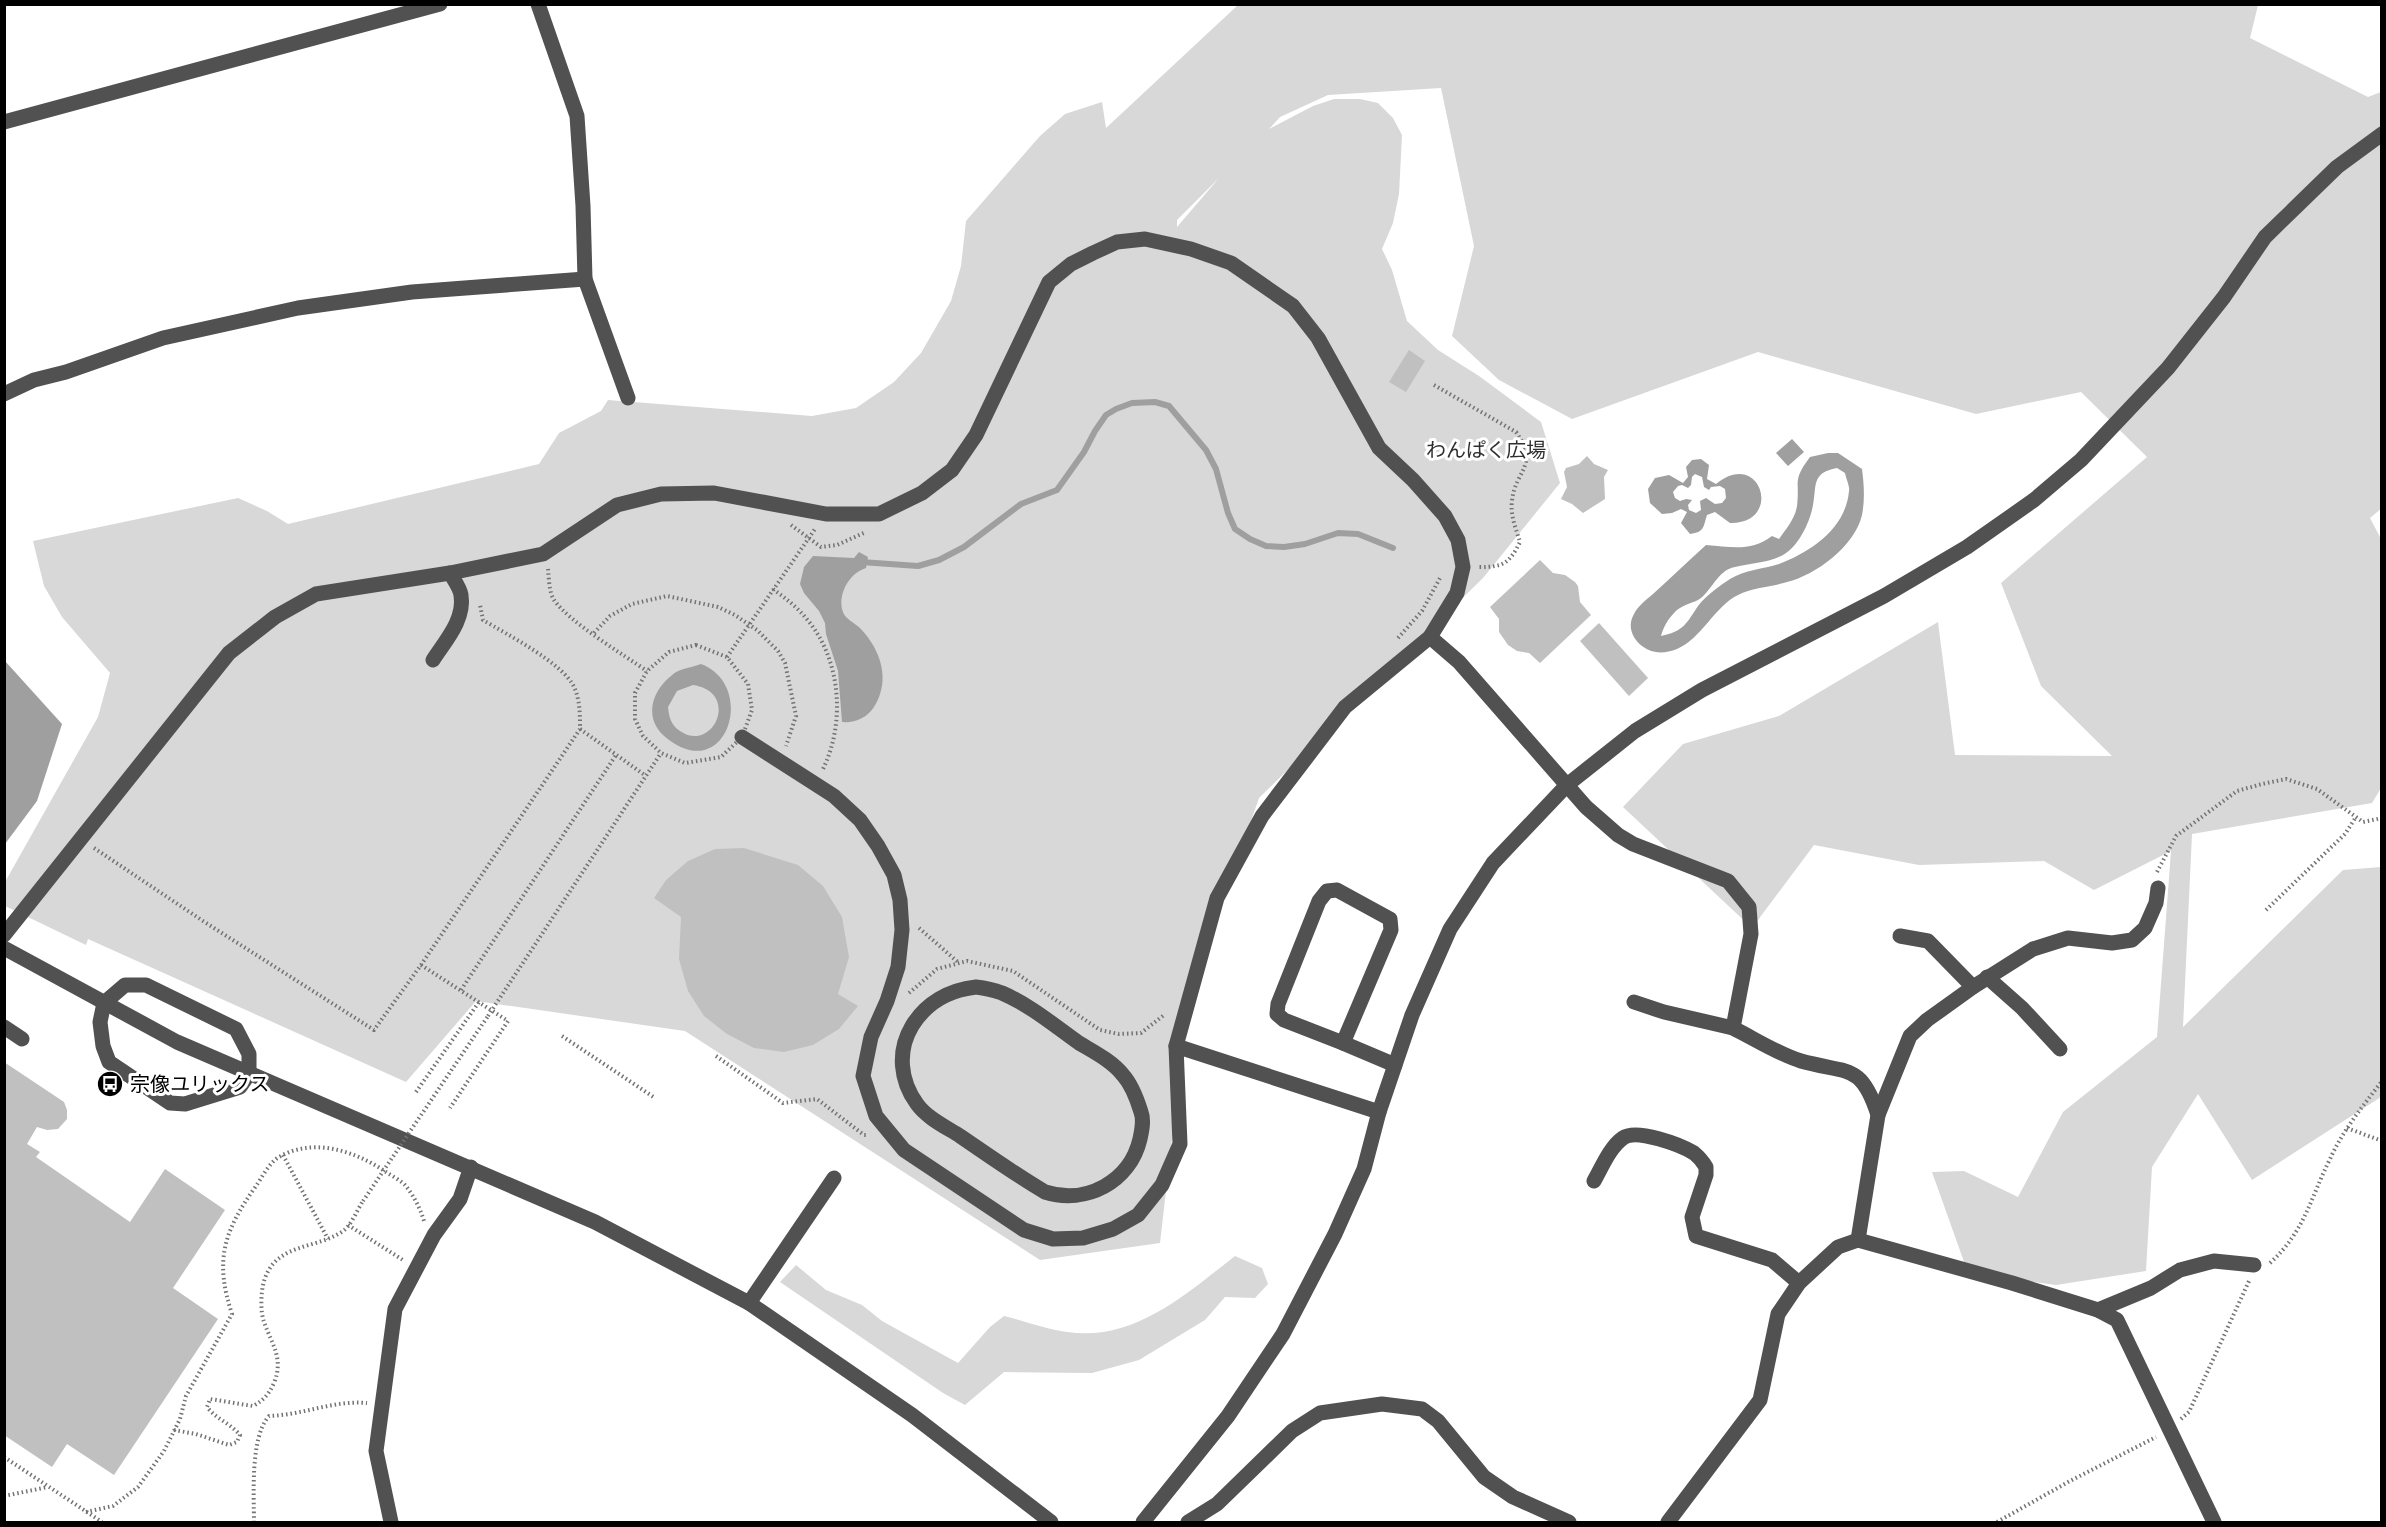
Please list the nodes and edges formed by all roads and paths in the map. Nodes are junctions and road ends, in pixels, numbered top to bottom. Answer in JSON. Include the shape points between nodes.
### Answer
{"nodes":[{"id":1,"x":440,"y":4,"type":"edge"},
{"id":2,"x":538,"y":4,"type":"edge"},
{"id":3,"x":4,"y":122,"type":"edge"},
{"id":4,"x":2382,"y":134,"type":"edge"},
{"id":5,"x":585,"y":279,"type":"junction"},
{"id":6,"x":1434,"y":385,"type":"dead end"},
{"id":7,"x":4,"y":394,"type":"edge"},
{"id":8,"x":628,"y":398,"type":"dead end"},
{"id":9,"x":826,"y":514,"type":"junction"},
{"id":10,"x":782,"y":522,"type":"dead end"},
{"id":11,"x":872,"y":530,"type":"dead end"},
{"id":12,"x":808,"y":539,"type":"junction"},
{"id":13,"x":546,"y":552,"type":"junction"},
{"id":14,"x":1463,"y":567,"type":"junction"},
{"id":15,"x":1442,"y":570,"type":"dead end"},
{"id":16,"x":450,"y":573,"type":"junction"},
{"id":17,"x":773,"y":589,"type":"junction"},
{"id":18,"x":479,"y":599,"type":"dead end"},
{"id":19,"x":749,"y":624,"type":"junction"},
{"id":20,"x":594,"y":633,"type":"junction"},
{"id":21,"x":1430,"y":637,"type":"junction"},
{"id":22,"x":1397,"y":640,"type":"dead end"},
{"id":23,"x":727,"y":657,"type":"junction"},
{"id":24,"x":433,"y":660,"type":"dead end"},
{"id":25,"x":647,"y":671,"type":"junction"},
{"id":26,"x":580,"y":729,"type":"junction"},
{"id":27,"x":742,"y":737,"type":"junction"},
{"id":28,"x":661,"y":753,"type":"junction"},
{"id":29,"x":616,"y":755,"type":"junction"},
{"id":30,"x":779,"y":760,"type":"junction"},
{"id":31,"x":646,"y":776,"type":"junction"},
{"id":32,"x":816,"y":784,"type":"junction"},
{"id":33,"x":1567,"y":786,"type":"junction"},
{"id":34,"x":2356,"y":817,"type":"junction"},
{"id":35,"x":2382,"y":818,"type":"edge"},
{"id":36,"x":81,"y":840,"type":"junction"},
{"id":37,"x":2158,"y":888,"type":"joint"},
{"id":38,"x":2266,"y":910,"type":"dead end"},
{"id":39,"x":4,"y":935,"type":"edge"},
{"id":40,"x":1900,"y":936,"type":"dead end"},
{"id":41,"x":4,"y":948,"type":"edge"},
{"id":42,"x":421,"y":964,"type":"junction"},
{"id":43,"x":1987,"y":977,"type":"junction"},
{"id":44,"x":1973,"y":987,"type":"junction"},
{"id":45,"x":461,"y":990,"type":"junction"},
{"id":46,"x":903,"y":1000,"type":"dead end"},
{"id":47,"x":479,"y":1002,"type":"junction"},
{"id":48,"x":1634,"y":1002,"type":"dead end"},
{"id":49,"x":104,"y":1004,"type":"junction"},
{"id":50,"x":492,"y":1010,"type":"junction"},
{"id":51,"x":1164,"y":1015,"type":"dead end"},
{"id":52,"x":4,"y":1027,"type":"edge"},
{"id":53,"x":1733,"y":1028,"type":"junction"},
{"id":54,"x":562,"y":1036,"type":"dead end"},
{"id":55,"x":22,"y":1039,"type":"dead end"},
{"id":56,"x":1343,"y":1043,"type":"junction"},
{"id":57,"x":1176,"y":1046,"type":"junction"},
{"id":58,"x":2060,"y":1049,"type":"dead end"},
{"id":59,"x":716,"y":1056,"type":"dead end"},
{"id":60,"x":1395,"y":1065,"type":"junction"},
{"id":61,"x":249,"y":1074,"type":"junction"},
{"id":62,"x":2382,"y":1081,"type":"edge"},
{"id":63,"x":416,"y":1092,"type":"dead end"},
{"id":64,"x":655,"y":1098,"type":"dead end"},
{"id":65,"x":450,"y":1108,"type":"dead end"},
{"id":66,"x":1379,"y":1112,"type":"junction"},
{"id":67,"x":1878,"y":1115,"type":"junction"},
{"id":68,"x":2346,"y":1128,"type":"junction"},
{"id":69,"x":890,"y":1134,"type":"junction"},
{"id":70,"x":2382,"y":1141,"type":"edge"},
{"id":71,"x":283,"y":1155,"type":"junction"},
{"id":72,"x":471,"y":1167,"type":"junction"},
{"id":73,"x":834,"y":1178,"type":"dead end"},
{"id":74,"x":1594,"y":1180,"type":"dead end"},
{"id":75,"x":1031,"y":1183,"type":"joint"},
{"id":76,"x":348,"y":1225,"type":"junction"},
{"id":77,"x":328,"y":1239,"type":"junction"},
{"id":78,"x":1858,"y":1240,"type":"junction"},
{"id":79,"x":430,"y":1242,"type":"junction"},
{"id":80,"x":2254,"y":1265,"type":"junction"},
{"id":81,"x":416,"y":1269,"type":"junction"},
{"id":82,"x":1799,"y":1282,"type":"junction"},
{"id":83,"x":749,"y":1303,"type":"junction"},
{"id":84,"x":2098,"y":1310,"type":"junction"},
{"id":85,"x":382,"y":1404,"type":"junction"},
{"id":86,"x":174,"y":1430,"type":"junction"},
{"id":87,"x":2169,"y":1430,"type":"junction"},
{"id":88,"x":4,"y":1457,"type":"edge"},
{"id":89,"x":48,"y":1487,"type":"junction"},
{"id":90,"x":4,"y":1496,"type":"edge"},
{"id":91,"x":86,"y":1512,"type":"junction"},
{"id":92,"x":102,"y":1522,"type":"edge"},
{"id":93,"x":254,"y":1522,"type":"edge"},
{"id":94,"x":391,"y":1522,"type":"edge"},
{"id":95,"x":1051,"y":1522,"type":"edge"},
{"id":96,"x":1143,"y":1522,"type":"edge"},
{"id":97,"x":1188,"y":1522,"type":"edge"},
{"id":98,"x":1569,"y":1522,"type":"edge"},
{"id":99,"x":1668,"y":1522,"type":"edge"},
{"id":100,"x":1997,"y":1522,"type":"edge"},
{"id":101,"x":2214,"y":1522,"type":"edge"}],
"edges":[{"from":1,"to":3,"type":"street"},
{"from":2,"to":5,"type":"street","via":[[577,116]]},
{"from":4,"to":33,"type":"street","via":[[2337,167],[2265,237],[2168,368],[2081,460],[2034,500],[1967,547],[1884,596],[1702,690],[1635,730]]},
{"from":5,"to":7,"type":"street","via":[[412,292],[298,308],[163,338],[34,380]]},
{"from":5,"to":8,"type":"street"},
{"from":6,"to":14,"type":"path","via":[[1516,432],[1527,459],[1512,500],[1520,542],[1513,557],[1499,567]]},
{"from":9,"to":12,"type":"path"},
{"from":9,"to":13,"type":"street","via":[[714,493],[661,494],[617,505]]},
{"from":9,"to":14,"type":"street","via":[[879,514],[922,493],[952,470],[976,435],[1049,282],[1071,264],[1118,242],[1145,239],[1232,262],[1293,306],[1318,339],[1379,448],[1445,516],[1458,540]]},
{"from":10,"to":12,"type":"path"},
{"from":11,"to":12,"type":"path","via":[[821,547]]},
{"from":12,"to":17,"type":"path"},
{"from":13,"to":16,"type":"street"},
{"from":13,"to":20,"type":"path","via":[[554,600]]},
{"from":14,"to":21,"type":"street","via":[[1457,594]]},
{"from":15,"to":22,"type":"path","via":[[1422,611]]},
{"from":16,"to":24,"type":"street","via":[[461,593],[462,610]]},
{"from":16,"to":36,"type":"street","via":[[316,594],[267,624],[229,653]]},
{"from":17,"to":19,"type":"path"},
{"from":17,"to":32,"type":"path","via":[[807,618],[832,668],[837,717],[828,759]]},
{"from":18,"to":26,"type":"path","via":[[483,620],[563,671],[574,686]]},
{"from":19,"to":20,"type":"path","via":[[718,607],[668,596],[632,604],[610,616]]},
{"from":19,"to":23,"type":"path"},
{"from":19,"to":30,"type":"path","via":[[785,663],[794,696],[796,716]]},
{"from":20,"to":25,"type":"path"},
{"from":21,"to":33,"type":"street","via":[[1459,662]]},
{"from":21,"to":57,"type":"street","via":[[1345,707],[1262,816],[1217,898]]},
{"from":23,"to":25,"type":"path","via":[[696,645],[669,652]]},
{"from":23,"to":27,"type":"path","via":[[748,684],[752,710]]},
{"from":25,"to":28,"type":"path","via":[[635,693],[635,719],[643,736]]},
{"from":26,"to":29,"type":"path"},
{"from":26,"to":42,"type":"path"},
{"from":27,"to":28,"type":"path","via":[[721,757],[685,763]]},
{"from":27,"to":30,"type":"street"},
{"from":28,"to":31,"type":"path"},
{"from":29,"to":31,"type":"path"},
{"from":29,"to":45,"type":"path"},
{"from":30,"to":32,"type":"street"},
{"from":31,"to":50,"type":"path"},
{"from":32,"to":69,"type":"street","via":[[860,820],[894,875],[900,900],[898,967],[871,1037],[863,1076],[876,1116]]},
{"from":33,"to":53,"type":"street","via":[[1618,835],[1728,881],[1749,907],[1751,934]]},
{"from":33,"to":60,"type":"street","via":[[1493,863],[1450,929]]},
{"from":34,"to":35,"type":"path","via":[[2363,822]]},
{"from":34,"to":37,"type":"path","via":[[2318,789],[2286,779],[2237,791],[2176,836],[2157,871]]},
{"from":34,"to":38,"type":"path","via":[[2345,834]]},
{"from":36,"to":39,"type":"street"},
{"from":36,"to":42,"type":"path","via":[[374,1030]]},
{"from":37,"to":43,"type":"street","via":[[2157,903],[2145,928],[2132,940],[2112,943],[2068,939],[2033,949]]},
{"from":40,"to":44,"type":"street","via":[[1928,941]]},
{"from":41,"to":49,"type":"street"},
{"from":42,"to":45,"type":"path"},
{"from":43,"to":44,"type":"street"},
{"from":43,"to":58,"type":"street"},
{"from":44,"to":67,"type":"street","via":[[1910,1036]]},
{"from":45,"to":47,"type":"path"},
{"from":46,"to":51,"type":"path","via":[[937,969],[967,961],[1012,971],[1100,1030],[1141,1033]]},
{"from":47,"to":50,"type":"path"},
{"from":47,"to":63,"type":"path"},
{"from":48,"to":53,"type":"street"},
{"from":49,"to":61,"type":"street"},
{"from":49,"to":61,"type":"street","via":[[126,985],[146,985],[166,994],[236,1029],[249,1053]]},
{"from":49,"to":61,"type":"street","via":[[100,1022],[109,1062],[170,1103],[185,1104],[240,1087]]},
{"from":50,"to":65,"type":"path","via":[[508,1021]]},
{"from":50,"to":76,"type":"path","bridge":true},
{"from":52,"to":55,"type":"street"},
{"from":53,"to":67,"type":"street","via":[[1800,1061],[1842,1069],[1862,1079]]},
{"from":54,"to":64,"type":"path"},
{"from":56,"to":56,"type":"street","via":[[1391,930],[1390,919],[1381,912],[1337,890],[1327,891],[1319,901],[1277,1014]]},
{"from":56,"to":60,"type":"street"},
{"from":57,"to":66,"type":"street"},
{"from":57,"to":69,"type":"street","via":[[1180,1144],[1162,1185],[1138,1215],[1113,1229],[1083,1238],[1053,1239],[1024,1230],[904,1150]]},
{"from":59,"to":69,"type":"path","via":[[783,1103],[817,1098],[864,1135]]},
{"from":60,"to":66,"type":"street"},
{"from":61,"to":72,"type":"street"},
{"from":62,"to":68,"type":"path"},
{"from":66,"to":96,"type":"street","via":[[1364,1169],[1283,1335],[1228,1416]]},
{"from":67,"to":78,"type":"street"},
{"from":68,"to":70,"type":"path"},
{"from":68,"to":80,"type":"path","via":[[2299,1231],[2267,1266]]},
{"from":71,"to":77,"type":"path"},
{"from":71,"to":79,"type":"path","via":[[300,1148],[325,1147],[368,1160],[404,1183],[420,1207]]},
{"from":71,"to":86,"type":"path","via":[[269,1167],[230,1228],[222,1260],[223,1288],[232,1314],[186,1396]]},
{"from":72,"to":79,"type":"street","via":[[460,1199]]},
{"from":72,"to":83,"type":"street","via":[[595,1222]]},
{"from":73,"to":83,"type":"street"},
{"from":74,"to":82,"type":"street","via":[[1615,1146],[1629,1134],[1674,1144],[1693,1153],[1706,1167],[1692,1217],[1696,1236],[1772,1260]]},
{"from":75,"to":75,"type":"street","via":[[1052,1194],[1074,1197],[1107,1186],[1130,1162],[1138,1146],[1142,1115],[1136,1096],[1114,1066],[1018,1001],[976,987],[952,992],[922,1012],[910,1030],[902,1055],[905,1082],[917,1103],[934,1119]]},
{"from":76,"to":77,"type":"path"},
{"from":76,"to":81,"type":"path"},
{"from":77,"to":86,"type":"path","via":[[285,1253],[271,1266],[264,1281],[263,1320],[277,1353],[279,1369],[265,1399],[253,1406],[210,1399],[207,1407],[240,1435],[237,1442],[229,1444]]},
{"from":78,"to":82,"type":"street","via":[[1838,1247]]},
{"from":78,"to":84,"type":"street"},
{"from":79,"to":81,"type":"street"},
{"from":80,"to":84,"type":"street","via":[[2214,1261],[2180,1270],[2151,1288]]},
{"from":80,"to":87,"type":"path","via":[[2189,1412]]},
{"from":81,"to":85,"type":"street","via":[[395,1309]]},
{"from":82,"to":99,"type":"street","via":[[1778,1314],[1760,1400]]},
{"from":83,"to":95,"type":"street","via":[[912,1415]]},
{"from":84,"to":87,"type":"street","via":[[2117,1320]]},
{"from":85,"to":93,"type":"path","via":[[347,1401],[269,1416],[263,1423],[257,1447]]},
{"from":85,"to":94,"type":"street","via":[[376,1451]]},
{"from":86,"to":91,"type":"path","via":[[138,1487],[113,1506]]},
{"from":87,"to":100,"type":"path"},
{"from":87,"to":101,"type":"street"},
{"from":88,"to":89,"type":"path"},
{"from":89,"to":90,"type":"path"},
{"from":89,"to":91,"type":"path"},
{"from":91,"to":92,"type":"path"},
{"from":97,"to":98,"type":"street","via":[[1217,1504],[1292,1431],[1320,1413],[1382,1404],[1422,1409],[1438,1421],[1484,1477],[1513,1497]]}]}
